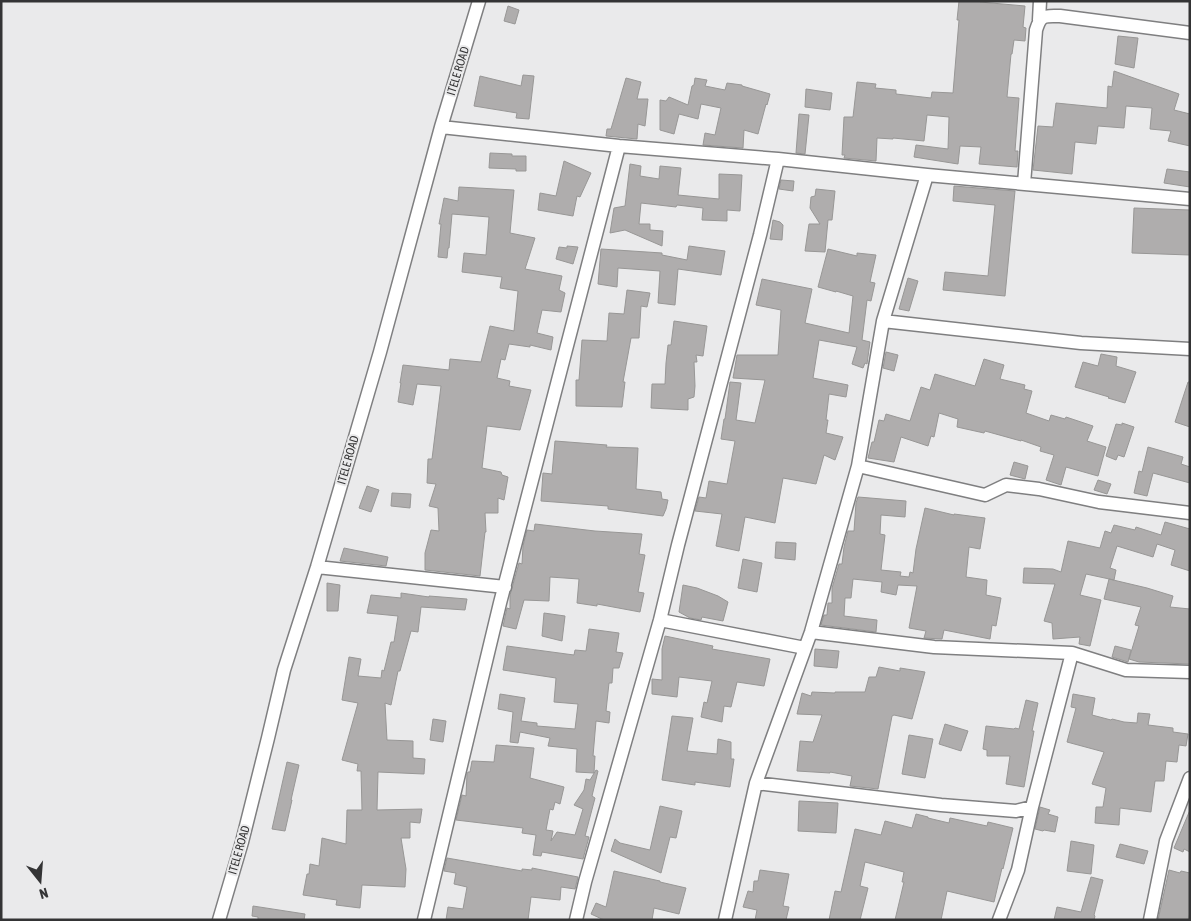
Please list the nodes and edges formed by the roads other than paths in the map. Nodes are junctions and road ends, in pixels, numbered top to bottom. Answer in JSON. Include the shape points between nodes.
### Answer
{"nodes":[{"id":1,"x":479,"y":1,"type":"edge"},
{"id":2,"x":1040,"y":1,"type":"edge"},
{"id":3,"x":1039,"y":20,"type":"junction"},
{"id":4,"x":1190,"y":33,"type":"edge"},
{"id":5,"x":441,"y":127,"type":"junction"},
{"id":6,"x":619,"y":146,"type":"junction"},
{"id":7,"x":778,"y":158,"type":"junction"},
{"id":8,"x":927,"y":175,"type":"junction"},
{"id":9,"x":1024,"y":184,"type":"junction"},
{"id":10,"x":1190,"y":198,"type":"edge"},
{"id":11,"x":883,"y":321,"type":"junction"},
{"id":12,"x":1190,"y":349,"type":"edge"},
{"id":13,"x":858,"y":466,"type":"junction"},
{"id":14,"x":1190,"y":513,"type":"edge"},
{"id":15,"x":317,"y":567,"type":"junction"},
{"id":16,"x":505,"y":586,"type":"junction"},
{"id":17,"x":660,"y":620,"type":"junction"},
{"id":18,"x":811,"y":632,"type":"junction"},
{"id":19,"x":805,"y":648,"type":"junction"},
{"id":20,"x":1072,"y":653,"type":"junction"},
{"id":21,"x":1190,"y":672,"type":"edge"},
{"id":22,"x":1190,"y":778,"type":"edge"},
{"id":23,"x":756,"y":783,"type":"junction"},
{"id":24,"x":1032,"y":807,"type":"junction"},
{"id":25,"x":218,"y":920,"type":"edge"},
{"id":26,"x":424,"y":920,"type":"edge"},
{"id":27,"x":576,"y":920,"type":"edge"},
{"id":28,"x":725,"y":920,"type":"edge"},
{"id":29,"x":999,"y":920,"type":"edge"},
{"id":30,"x":1150,"y":920,"type":"edge"}],
"edges":[{"from":1,"to":5,"type":"street","name":"ITELE ROAD"},
{"from":2,"to":3,"type":"street"},
{"from":3,"to":4,"type":"street","via":[[1046,16],[1060,16]]},
{"from":3,"to":9,"type":"street"},
{"from":5,"to":6,"type":"street"},
{"from":5,"to":15,"type":"street","name":"ITELE ROAD"},
{"from":6,"to":7,"type":"street"},
{"from":6,"to":16,"type":"street"},
{"from":7,"to":8,"type":"street"},
{"from":7,"to":17,"type":"street"},
{"from":8,"to":9,"type":"street"},
{"from":8,"to":11,"type":"street"},
{"from":9,"to":10,"type":"street"},
{"from":11,"to":12,"type":"street","via":[[1081,343]]},
{"from":11,"to":13,"type":"street"},
{"from":13,"to":14,"type":"street","via":[[985,495],[1006,485],[1100,502]]},
{"from":13,"to":18,"type":"street"},
{"from":15,"to":16,"type":"street"},
{"from":15,"to":25,"type":"street","name":"ITELE ROAD","via":[[284,670],[242,842]]},
{"from":16,"to":26,"type":"street"},
{"from":17,"to":19,"type":"street"},
{"from":17,"to":27,"type":"street"},
{"from":18,"to":19,"type":"street"},
{"from":18,"to":20,"type":"street","via":[[934,647]]},
{"from":19,"to":23,"type":"street"},
{"from":20,"to":21,"type":"street","via":[[1126,670]]},
{"from":20,"to":24,"type":"street"},
{"from":22,"to":30,"type":"street","via":[[1166,842]]},
{"from":23,"to":24,"type":"street","via":[[941,805],[1016,811]]},
{"from":23,"to":28,"type":"street"},
{"from":24,"to":29,"type":"street","via":[[1018,870]]}]}
